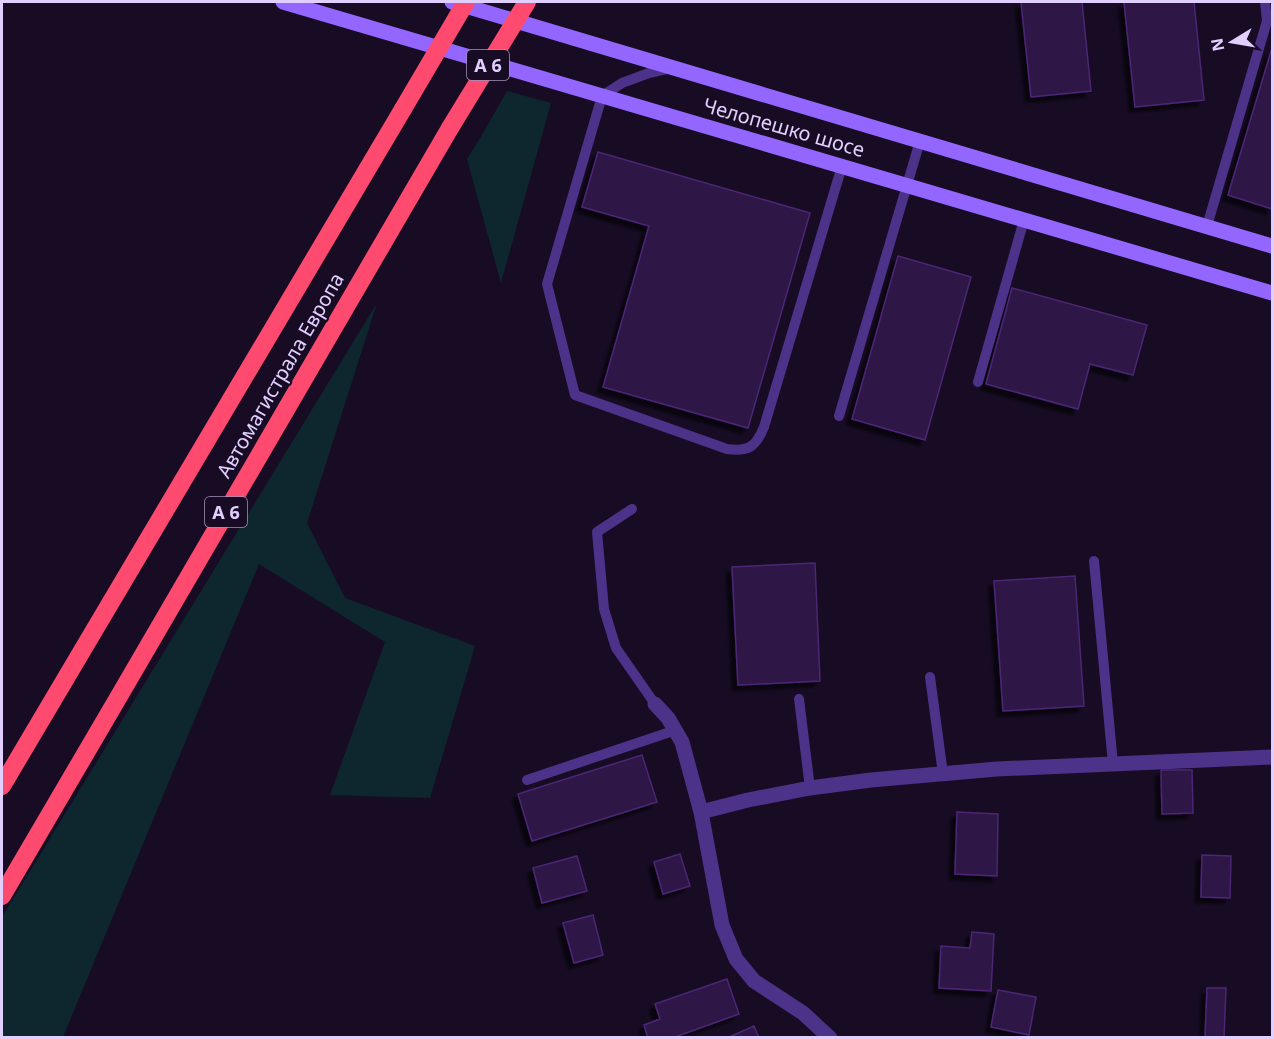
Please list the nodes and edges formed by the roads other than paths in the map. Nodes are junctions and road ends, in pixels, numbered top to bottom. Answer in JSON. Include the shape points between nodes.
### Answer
{"nodes":[{"id":1,"x":283,"y":2,"type":"edge"},
{"id":2,"x":452,"y":2,"type":"edge"},
{"id":3,"x":466,"y":2,"type":"edge"},
{"id":4,"x":526,"y":2,"type":"edge"},
{"id":5,"x":1265,"y":2,"type":"edge"},
{"id":6,"x":674,"y":67,"type":"junction"},
{"id":7,"x":602,"y":96,"type":"junction"},
{"id":8,"x":920,"y":141,"type":"junction"},
{"id":9,"x":842,"y":166,"type":"junction"},
{"id":10,"x":907,"y":185,"type":"junction"},
{"id":11,"x":1024,"y":220,"type":"junction"},
{"id":12,"x":1207,"y":226,"type":"junction"},
{"id":13,"x":1272,"y":246,"type":"edge"},
{"id":14,"x":1272,"y":293,"type":"edge"},
{"id":15,"x":978,"y":382,"type":"dead end"},
{"id":16,"x":839,"y":416,"type":"dead end"},
{"id":17,"x":632,"y":509,"type":"dead end"},
{"id":18,"x":1094,"y":561,"type":"dead end"},
{"id":19,"x":930,"y":677,"type":"dead end"},
{"id":20,"x":799,"y":699,"type":"dead end"},
{"id":21,"x":655,"y":704,"type":"joint"},
{"id":22,"x":676,"y":730,"type":"junction"},
{"id":23,"x":1272,"y":757,"type":"edge"},
{"id":24,"x":1113,"y":764,"type":"junction"},
{"id":25,"x":943,"y":774,"type":"junction"},
{"id":26,"x":527,"y":780,"type":"dead end"},
{"id":27,"x":2,"y":786,"type":"edge"},
{"id":28,"x":810,"y":788,"type":"junction"},
{"id":29,"x":701,"y":812,"type":"junction"},
{"id":30,"x":2,"y":897,"type":"edge"},
{"id":31,"x":830,"y":1038,"type":"edge"}],
"edges":[{"from":1,"to":7,"type":"main road","name":"Челопешко шосе"},
{"from":2,"to":6,"type":"main road","name":"Челопешко шосе"},
{"from":3,"to":27,"type":"highway","name":"Автомагистрала Европа","number":"A 6","bridge":true},
{"from":4,"to":30,"type":"highway","name":"Автомагистрала Европа","number":"A 6","bridge":true},
{"from":5,"to":12,"type":"lane","via":[[1267,21]]},
{"from":6,"to":7,"type":"lane","via":[[622,82]]},
{"from":6,"to":8,"type":"main road","name":"Челопешко шосе"},
{"from":7,"to":9,"type":"main road","name":"Челопешко шосе"},
{"from":7,"to":9,"type":"lane","via":[[547,284],[575,395],[727,449],[740,451],[759,440]]},
{"from":8,"to":10,"type":"lane"},
{"from":8,"to":12,"type":"main road","name":"Челопешко шосе"},
{"from":9,"to":10,"type":"main road","name":"Челопешко шосе"},
{"from":10,"to":11,"type":"main road","name":"Челопешко шосе"},
{"from":10,"to":16,"type":"lane"},
{"from":11,"to":14,"type":"main road","name":"Челопешко шосе"},
{"from":11,"to":15,"type":"lane"},
{"from":12,"to":13,"type":"main road","name":"Челопешко шосе"},
{"from":17,"to":21,"type":"lane","via":[[597,532],[604,609],[616,648]]},
{"from":18,"to":24,"type":"lane"},
{"from":19,"to":25,"type":"lane"},
{"from":20,"to":28,"type":"lane"},
{"from":21,"to":22,"type":"street"},
{"from":22,"to":26,"type":"lane"},
{"from":22,"to":29,"type":"street","via":[[688,759]]},
{"from":23,"to":24,"type":"street"},
{"from":24,"to":25,"type":"street"},
{"from":25,"to":28,"type":"street"},
{"from":28,"to":29,"type":"street"},
{"from":29,"to":31,"type":"street","via":[[722,925],[736,959],[754,981],[803,1013]]}]}
